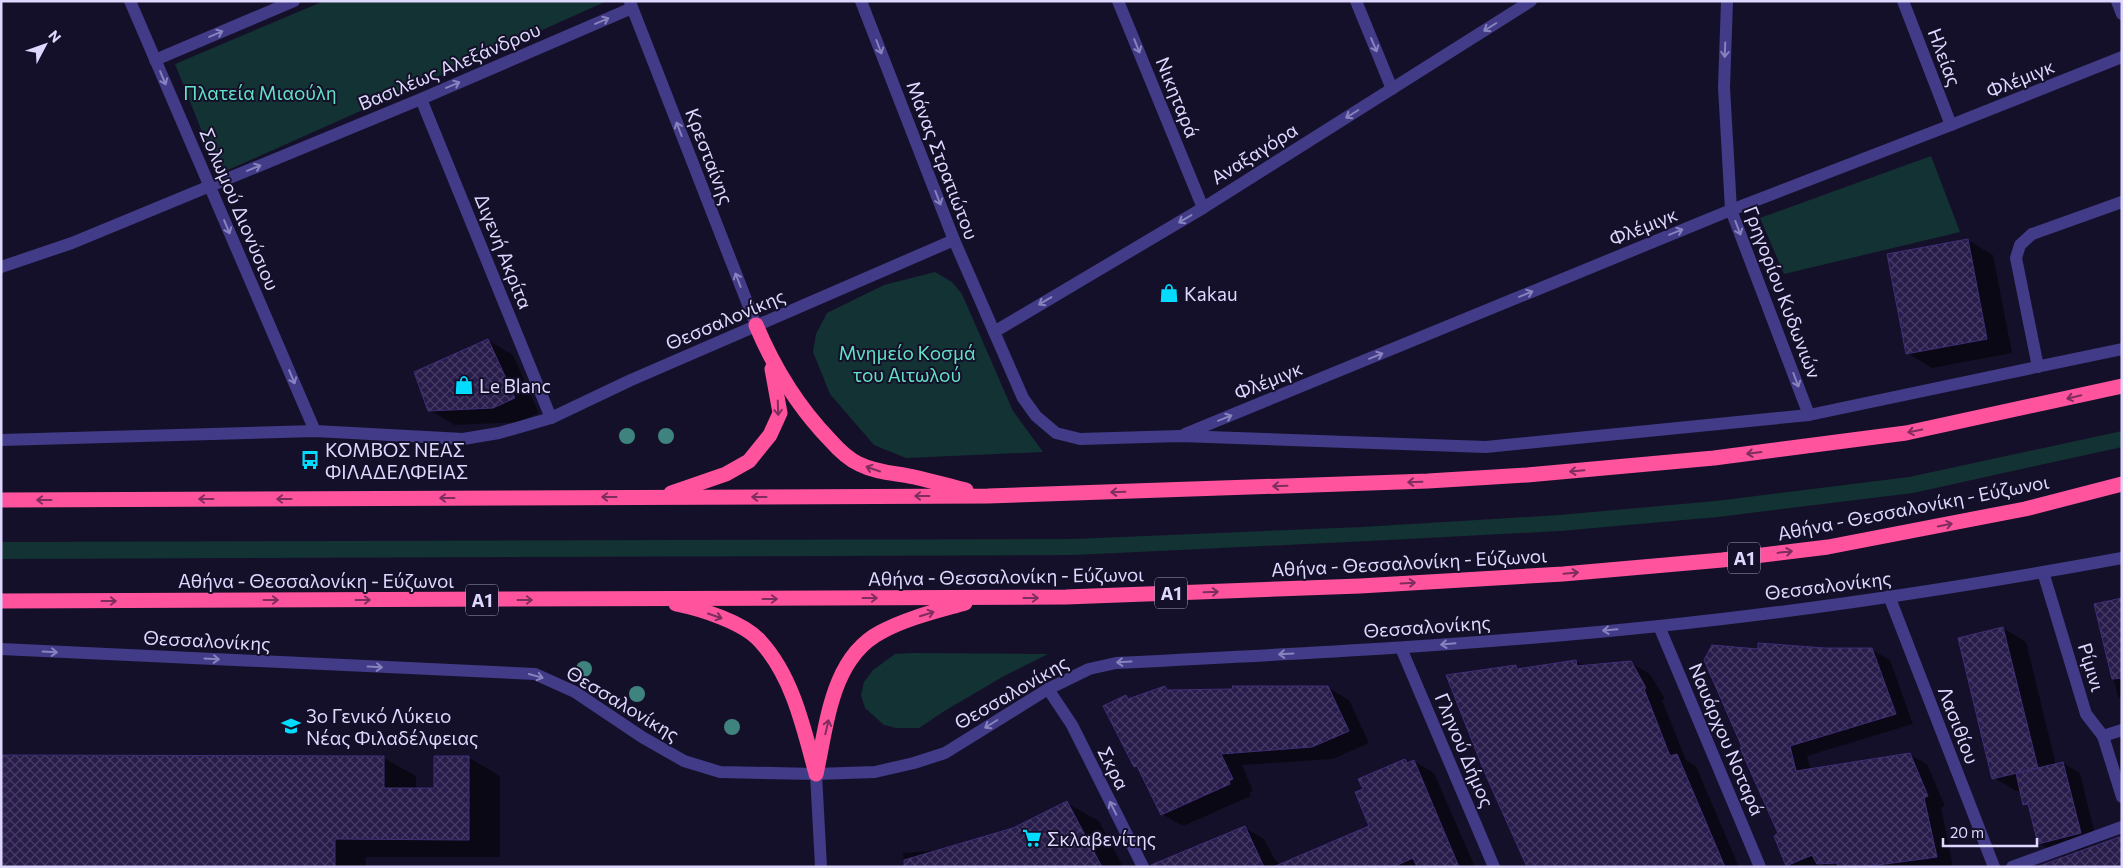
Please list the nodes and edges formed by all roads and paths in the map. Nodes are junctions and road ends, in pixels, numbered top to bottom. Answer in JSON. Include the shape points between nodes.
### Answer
{"nodes":[{"id":1,"x":130,"y":1,"type":"edge"},
{"id":2,"x":294,"y":1,"type":"edge"},
{"id":3,"x":861,"y":1,"type":"edge"},
{"id":4,"x":1118,"y":1,"type":"edge"},
{"id":5,"x":1356,"y":1,"type":"edge"},
{"id":6,"x":1531,"y":1,"type":"edge"},
{"id":7,"x":1727,"y":1,"type":"edge"},
{"id":8,"x":1903,"y":1,"type":"edge"},
{"id":9,"x":2117,"y":1,"type":"edge"},
{"id":10,"x":631,"y":4,"type":"edge"},
{"id":11,"x":2122,"y":14,"type":"edge"},
{"id":12,"x":2122,"y":57,"type":"edge"},
{"id":13,"x":155,"y":60,"type":"junction"},
{"id":14,"x":1392,"y":89,"type":"junction"},
{"id":15,"x":422,"y":99,"type":"junction"},
{"id":16,"x":1951,"y":125,"type":"junction"},
{"id":17,"x":209,"y":186,"type":"junction"},
{"id":18,"x":2122,"y":202,"type":"edge"},
{"id":19,"x":1203,"y":208,"type":"junction"},
{"id":20,"x":1731,"y":210,"type":"junction"},
{"id":21,"x":954,"y":240,"type":"junction"},
{"id":22,"x":1,"y":254,"type":"edge"},
{"id":23,"x":4,"y":267,"type":"edge"},
{"id":24,"x":756,"y":325,"type":"junction"},
{"id":25,"x":994,"y":332,"type":"junction"},
{"id":26,"x":2122,"y":349,"type":"edge"},
{"id":27,"x":771,"y":360,"type":"junction"},
{"id":28,"x":2038,"y":367,"type":"junction"},
{"id":29,"x":2122,"y":386,"type":"edge"},
{"id":30,"x":1809,"y":415,"type":"junction"},
{"id":31,"x":551,"y":418,"type":"junction"},
{"id":32,"x":315,"y":431,"type":"junction"},
{"id":33,"x":1180,"y":436,"type":"junction"},
{"id":34,"x":1,"y":440,"type":"edge"},
{"id":35,"x":2122,"y":484,"type":"edge"},
{"id":36,"x":988,"y":496,"type":"junction"},
{"id":37,"x":658,"y":497,"type":"junction"},
{"id":38,"x":1,"y":500,"type":"edge"},
{"id":39,"x":2122,"y":558,"type":"edge"},
{"id":40,"x":2043,"y":572,"type":"junction"},
{"id":41,"x":1889,"y":596,"type":"junction"},
{"id":42,"x":982,"y":598,"type":"junction"},
{"id":43,"x":651,"y":600,"type":"junction"},
{"id":44,"x":1,"y":601,"type":"edge"},
{"id":45,"x":1659,"y":626,"type":"junction"},
{"id":46,"x":1401,"y":648,"type":"junction"},
{"id":47,"x":1,"y":649,"type":"edge"},
{"id":48,"x":1048,"y":689,"type":"junction"},
{"id":49,"x":2122,"y":730,"type":"edge"},
{"id":50,"x":2103,"y":736,"type":"junction"},
{"id":51,"x":816,"y":774,"type":"junction"},
{"id":52,"x":2122,"y":797,"type":"edge"},
{"id":53,"x":2122,"y":827,"type":"edge"},
{"id":54,"x":821,"y":867,"type":"edge"},
{"id":55,"x":1143,"y":867,"type":"edge"},
{"id":56,"x":1494,"y":867,"type":"edge"},
{"id":57,"x":1760,"y":867,"type":"edge"},
{"id":58,"x":1994,"y":867,"type":"edge"},
{"id":59,"x":2012,"y":867,"type":"edge"}],
"edges":[{"from":1,"to":13,"type":"street","name":"Σολωμού Διονύσιου"},
{"from":13,"to":2,"type":"street","one_way":true},
{"from":3,"to":21,"type":"street","name":"Μάνας Στρατιώτου","one_way":true},
{"from":4,"to":19,"type":"street","name":"Νικηταρά","one_way":true},
{"from":5,"to":14,"type":"street","one_way":true},
{"from":6,"to":14,"type":"street","name":"Αναξαγόρα","one_way":true},
{"from":7,"to":20,"type":"street","name":"Γρηγορίου Κυδωνιών","one_way":true,"via":[[1724,87]]},
{"from":8,"to":16,"type":"street","name":"Ηλείας"},
{"from":9,"to":11,"type":"street"},
{"from":15,"to":10,"type":"street","name":"Βασιλέως Αλεξάνδρου","one_way":true},
{"from":24,"to":10,"type":"street","name":"Κρεσταίνης","one_way":true},
{"from":12,"to":16,"type":"street","name":"Φλέμιγκ"},
{"from":13,"to":17,"type":"street","name":"Σολωμού Διονύσιου","one_way":true},
{"from":14,"to":19,"type":"street","name":"Αναξαγόρα","one_way":true},
{"from":17,"to":15,"type":"street","name":"Βασιλέως Αλεξάνδρου","one_way":true},
{"from":15,"to":31,"type":"street","name":"Διγενή Ακρίτα"},
{"from":16,"to":20,"type":"street","name":"Φλέμιγκ"},
{"from":17,"to":23,"type":"street","name":"Βασιλέως Αλεξάνδρου","via":[[72,243]]},
{"from":17,"to":32,"type":"street","name":"Σολωμού Διονύσιου","one_way":true},
{"from":18,"to":28,"type":"street","via":[[2032,234],[2020,245],[2016,258]]},
{"from":19,"to":25,"type":"street","name":"Αναξαγόρα","one_way":true},
{"from":20,"to":30,"type":"street","name":"Γρηγορίου Κυδωνιών","one_way":true},
{"from":33,"to":20,"type":"street","name":"Φλέμιγκ","one_way":true},
{"from":21,"to":24,"type":"street","name":"Θεσσαλονίκης"},
{"from":21,"to":25,"type":"street","name":"Μάνας Στρατιώτου"},
{"from":22,"to":23,"type":"street"},
{"from":24,"to":27,"type":"highway"},
{"from":24,"to":31,"type":"street","name":"Θεσσαλονίκης"},
{"from":25,"to":33,"type":"street","via":[[1023,398],[1036,416],[1056,433],[1080,439]]},
{"from":26,"to":28,"type":"street"},
{"from":36,"to":27,"type":"highway","one_way":true,"via":[[858,464],[818,428],[794,398]]},
{"from":27,"to":37,"type":"highway","one_way":true,"via":[[780,412],[770,435],[755,454],[726,474]]},
{"from":28,"to":30,"type":"street"},
{"from":29,"to":36,"type":"highway","one_way":true,"via":[[1906,433],[1645,465],[1428,481]]},
{"from":30,"to":33,"type":"street","via":[[1486,447]]},
{"from":31,"to":32,"type":"street","name":"Θεσσαλονίκης","via":[[499,433],[463,439]]},
{"from":32,"to":34,"type":"street","name":"Θεσσαλονίκης"},
{"from":42,"to":35,"type":"highway","name":"Αθήνα - Θεσσαλονίκη - Εύζωνοι","number":"Α1","one_way":true,"via":[[1360,586],[1563,574],[1722,560],[1828,547],[2025,509]]},
{"from":36,"to":37,"type":"highway","one_way":true},
{"from":37,"to":38,"type":"highway","one_way":true},
{"from":39,"to":40,"type":"street","name":"Θεσσαλονίκης"},
{"from":40,"to":41,"type":"street","name":"Θεσσαλονίκης"},
{"from":40,"to":50,"type":"street","name":"Ρίμινι","via":[[2086,714]]},
{"from":41,"to":45,"type":"street","name":"Θεσσαλονίκης"},
{"from":41,"to":58,"type":"street","name":"Λασιθίου"},
{"from":43,"to":42,"type":"highway","name":"Αθήνα - Θεσσαλονίκη - Εύζωνοι","number":"Α1","one_way":true},
{"from":51,"to":42,"type":"highway","one_way":true,"via":[[843,669],[858,649],[880,632],[909,620]]},
{"from":44,"to":43,"type":"highway","name":"Αθήνα - Θεσσαλονίκη - Εύζωνοι","number":"Α1","one_way":true},
{"from":43,"to":51,"type":"highway","one_way":true,"via":[[684,606],[732,622],[759,639],[789,686]]},
{"from":45,"to":46,"type":"street","name":"Θεσσαλονίκης","one_way":true},
{"from":45,"to":57,"type":"street","name":"Ναυάρχου Νοταρά"},
{"from":46,"to":48,"type":"street","name":"Θεσσαλονίκης","one_way":true,"via":[[1116,662],[1089,669]]},
{"from":46,"to":56,"type":"street","name":"Γληνού Δήμος"},
{"from":47,"to":51,"type":"street","name":"Θεσσαλονίκης","one_way":true,"via":[[535,674],[575,692],[642,738],[684,761],[720,772]]},
{"from":48,"to":51,"type":"street","name":"Θεσσαλονίκης","one_way":true,"via":[[945,752],[875,772]]},
{"from":55,"to":48,"type":"street","name":"Σκρα","one_way":true,"via":[[1072,725]]},
{"from":49,"to":50,"type":"street"},
{"from":50,"to":52,"type":"street","name":"Ρίμινι"},
{"from":51,"to":54,"type":"street"},
{"from":53,"to":59,"type":"street"}]}
